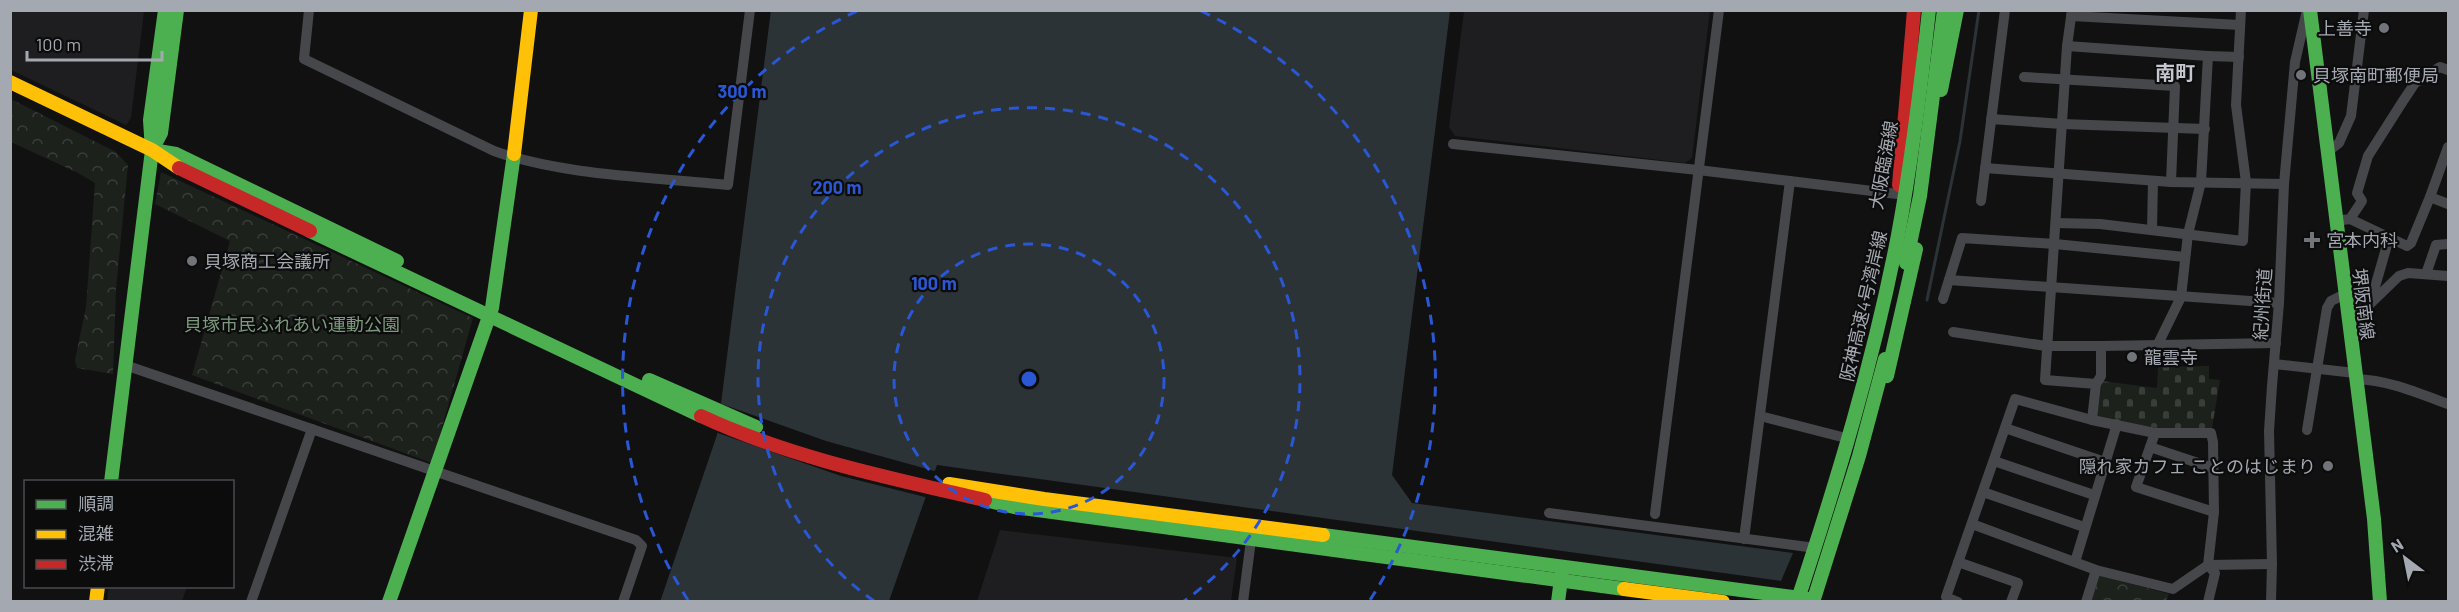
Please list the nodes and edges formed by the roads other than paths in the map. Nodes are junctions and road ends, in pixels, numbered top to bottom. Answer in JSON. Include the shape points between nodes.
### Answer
{"nodes":[{"id":1,"x":165,"y":10,"type":"edge"},
{"id":2,"x":177,"y":10,"type":"edge"},
{"id":3,"x":309,"y":10,"type":"edge"},
{"id":4,"x":531,"y":10,"type":"edge"},
{"id":5,"x":750,"y":10,"type":"edge"},
{"id":6,"x":1719,"y":10,"type":"edge"},
{"id":7,"x":1914,"y":10,"type":"edge"},
{"id":8,"x":1922,"y":10,"type":"edge"},
{"id":9,"x":1929,"y":10,"type":"edge"},
{"id":10,"x":1944,"y":10,"type":"edge"},
{"id":11,"x":1952,"y":10,"type":"edge"},
{"id":12,"x":1957,"y":10,"type":"edge"},
{"id":13,"x":2005,"y":10,"type":"edge"},
{"id":14,"x":2241,"y":10,"type":"edge"},
{"id":15,"x":2309,"y":10,"type":"edge"},
{"id":16,"x":2364,"y":10,"type":"edge"},
{"id":17,"x":2072,"y":13,"type":"edge"},
{"id":18,"x":2240,"y":25,"type":"junction"},
{"id":19,"x":2067,"y":46,"type":"junction"},
{"id":20,"x":2208,"y":56,"type":"junction"},
{"id":21,"x":2239,"y":57,"type":"junction"},
{"id":22,"x":2295,"y":62,"type":"junction"},
{"id":23,"x":2316,"y":62,"type":"junction"},
{"id":24,"x":2448,"y":70,"type":"edge"},
{"id":25,"x":2024,"y":76,"type":"dead end"},
{"id":26,"x":2065,"y":80,"type":"junction"},
{"id":27,"x":10,"y":82,"type":"edge"},
{"id":28,"x":1941,"y":90,"type":"junction"},
{"id":29,"x":1991,"y":119,"type":"junction"},
{"id":30,"x":2062,"y":124,"type":"junction"},
{"id":31,"x":2172,"y":128,"type":"junction"},
{"id":32,"x":2205,"y":129,"type":"junction"},
{"id":33,"x":1453,"y":144,"type":"dead end"},
{"id":34,"x":2448,"y":147,"type":"edge"},
{"id":35,"x":152,"y":150,"type":"junction"},
{"id":36,"x":2327,"y":152,"type":"junction"},
{"id":37,"x":513,"y":158,"type":"junction"},
{"id":38,"x":1985,"y":168,"type":"junction"},
{"id":39,"x":1698,"y":170,"type":"junction"},
{"id":40,"x":2060,"y":174,"type":"junction"},
{"id":41,"x":1790,"y":181,"type":"junction"},
{"id":42,"x":2153,"y":181,"type":"junction"},
{"id":43,"x":2171,"y":182,"type":"junction"},
{"id":44,"x":2201,"y":182,"type":"junction"},
{"id":45,"x":2246,"y":182,"type":"junction"},
{"id":46,"x":2284,"y":184,"type":"junction"},
{"id":47,"x":1898,"y":190,"type":"junction"},
{"id":48,"x":2430,"y":197,"type":"junction"},
{"id":49,"x":1981,"y":201,"type":"dead end"},
{"id":50,"x":2448,"y":204,"type":"edge"},
{"id":51,"x":2350,"y":219,"type":"junction"},
{"id":52,"x":2335,"y":221,"type":"junction"},
{"id":53,"x":2056,"y":223,"type":"junction"},
{"id":54,"x":2152,"y":230,"type":"junction"},
{"id":55,"x":2188,"y":234,"type":"junction"},
{"id":56,"x":2389,"y":238,"type":"junction"},
{"id":57,"x":2055,"y":244,"type":"junction"},
{"id":58,"x":2448,"y":244,"type":"edge"},
{"id":59,"x":2185,"y":257,"type":"junction"},
{"id":60,"x":2426,"y":274,"type":"junction"},
{"id":61,"x":2448,"y":276,"type":"edge"},
{"id":62,"x":1948,"y":280,"type":"junction"},
{"id":63,"x":2050,"y":287,"type":"junction"},
{"id":64,"x":2345,"y":294,"type":"junction"},
{"id":65,"x":2181,"y":297,"type":"junction"},
{"id":66,"x":1943,"y":299,"type":"dead end"},
{"id":67,"x":2279,"y":303,"type":"junction"},
{"id":68,"x":2370,"y":304,"type":"junction"},
{"id":69,"x":490,"y":312,"type":"junction"},
{"id":70,"x":2347,"y":316,"type":"junction"},
{"id":71,"x":1953,"y":332,"type":"dead end"},
{"id":72,"x":2276,"y":343,"type":"junction"},
{"id":73,"x":2046,"y":346,"type":"junction"},
{"id":74,"x":2101,"y":346,"type":"junction"},
{"id":75,"x":2157,"y":346,"type":"junction"},
{"id":76,"x":2274,"y":364,"type":"junction"},
{"id":77,"x":124,"y":365,"type":"junction"},
{"id":78,"x":2317,"y":368,"type":"junction"},
{"id":79,"x":2356,"y":376,"type":"junction"},
{"id":80,"x":2096,"y":384,"type":"junction"},
{"id":81,"x":2448,"y":404,"type":"edge"},
{"id":82,"x":1760,"y":416,"type":"junction"},
{"id":83,"x":2092,"y":420,"type":"junction"},
{"id":84,"x":2117,"y":424,"type":"junction"},
{"id":85,"x":2005,"y":428,"type":"junction"},
{"id":86,"x":312,"y":429,"type":"junction"},
{"id":87,"x":2307,"y":430,"type":"dead end"},
{"id":88,"x":2155,"y":433,"type":"junction"},
{"id":89,"x":1842,"y":437,"type":"junction"},
{"id":90,"x":2150,"y":447,"type":"junction"},
{"id":91,"x":1994,"y":461,"type":"junction"},
{"id":92,"x":2105,"y":462,"type":"junction"},
{"id":93,"x":2213,"y":468,"type":"junction"},
{"id":94,"x":434,"y":470,"type":"junction"},
{"id":95,"x":111,"y":480,"type":"edge"},
{"id":96,"x":934,"y":486,"type":"junction"},
{"id":97,"x":1983,"y":492,"type":"junction"},
{"id":98,"x":2094,"y":495,"type":"junction"},
{"id":99,"x":2214,"y":512,"type":"junction"},
{"id":100,"x":1549,"y":513,"type":"dead end"},
{"id":101,"x":1655,"y":514,"type":"dead end"},
{"id":102,"x":1972,"y":524,"type":"junction"},
{"id":103,"x":2084,"y":527,"type":"junction"},
{"id":104,"x":1744,"y":539,"type":"junction"},
{"id":105,"x":1251,"y":540,"type":"junction"},
{"id":106,"x":1808,"y":547,"type":"junction"},
{"id":107,"x":1958,"y":562,"type":"junction"},
{"id":108,"x":2074,"y":562,"type":"junction"},
{"id":109,"x":2272,"y":564,"type":"junction"},
{"id":110,"x":2208,"y":565,"type":"junction"},
{"id":111,"x":2096,"y":570,"type":"junction"},
{"id":112,"x":1562,"y":572,"type":"junction"},
{"id":113,"x":1793,"y":600,"type":"edge"},
{"id":114,"x":1819,"y":601,"type":"edge"},
{"id":115,"x":252,"y":602,"type":"edge"},
{"id":116,"x":389,"y":602,"type":"edge"},
{"id":117,"x":623,"y":602,"type":"edge"},
{"id":118,"x":1243,"y":602,"type":"edge"},
{"id":119,"x":1558,"y":602,"type":"edge"},
{"id":120,"x":1723,"y":602,"type":"edge"},
{"id":121,"x":1812,"y":602,"type":"edge"},
{"id":122,"x":1958,"y":602,"type":"edge"},
{"id":123,"x":2011,"y":602,"type":"edge"},
{"id":124,"x":2086,"y":602,"type":"edge"},
{"id":125,"x":2208,"y":602,"type":"edge"},
{"id":126,"x":2271,"y":602,"type":"edge"},
{"id":127,"x":2380,"y":602,"type":"edge"}],
"edges":[{"from":1,"to":35,"type":"main road","via":[[150,120]]},
{"from":2,"to":35,"type":"main road","via":[[161,133]]},
{"from":3,"to":37,"type":"street","via":[[304,59]]},
{"from":4,"to":37,"type":"main road"},
{"from":5,"to":37,"type":"street","via":[[728,184],[585,170]]},
{"from":6,"to":39,"type":"street"},
{"from":7,"to":47,"type":"main road"},
{"from":8,"to":47,"type":"main road","name":"大阪臨海線"},
{"from":9,"to":113,"type":"main road","name":"阪神高速4号湾岸線","bridge":true,"via":[[1917,122],[1890,277],[1846,452]]},
{"from":10,"to":121,"type":"main road","name":"阪神高速4号湾岸線","bridge":true,"via":[[1920,196],[1899,295],[1859,456]]},
{"from":11,"to":28,"type":"main road"},
{"from":12,"to":28,"type":"main road"},
{"from":13,"to":29,"type":"street"},
{"from":14,"to":18,"type":"street"},
{"from":15,"to":22,"type":"street","name":"紀州街道"},
{"from":15,"to":23,"type":"main road","name":"堺阪南線"},
{"from":16,"to":36,"type":"street","via":[[2350,116],[2339,143]]},
{"from":17,"to":18,"type":"street"},
{"from":17,"to":19,"type":"street"},
{"from":18,"to":21,"type":"street"},
{"from":19,"to":20,"type":"street"},
{"from":19,"to":26,"type":"street"},
{"from":20,"to":21,"type":"street"},
{"from":20,"to":32,"type":"street"},
{"from":21,"to":45,"type":"street","via":[[2236,105]]},
{"from":22,"to":23,"type":"street"},
{"from":22,"to":46,"type":"street","name":"紀州街道"},
{"from":23,"to":36,"type":"main road","name":"堺阪南線"},
{"from":24,"to":51,"type":"street","via":[[2440,67],[2415,83],[2403,101],[2368,156],[2357,193],[2362,201]]},
{"from":25,"to":26,"type":"street"},
{"from":26,"to":30,"type":"street"},
{"from":26,"to":31,"type":"street","via":[[2175,86]]},
{"from":27,"to":35,"type":"main road"},
{"from":28,"to":114,"type":"main road","via":[[1928,191],[1896,337],[1860,477]]},
{"from":29,"to":30,"type":"street"},
{"from":29,"to":38,"type":"street"},
{"from":30,"to":31,"type":"street"},
{"from":30,"to":40,"type":"street"},
{"from":31,"to":32,"type":"street"},
{"from":31,"to":43,"type":"street"},
{"from":32,"to":44,"type":"street"},
{"from":33,"to":39,"type":"street"},
{"from":34,"to":48,"type":"street"},
{"from":35,"to":69,"type":"main road","via":[[176,154]]},
{"from":35,"to":77,"type":"main road"},
{"from":36,"to":52,"type":"main road","name":"堺阪南線"},
{"from":37,"to":69,"type":"main road"},
{"from":38,"to":40,"type":"street"},
{"from":38,"to":49,"type":"street"},
{"from":39,"to":41,"type":"street"},
{"from":39,"to":101,"type":"street"},
{"from":40,"to":42,"type":"street"},
{"from":40,"to":53,"type":"street"},
{"from":41,"to":47,"type":"street"},
{"from":41,"to":82,"type":"street"},
{"from":42,"to":43,"type":"street"},
{"from":42,"to":54,"type":"street"},
{"from":43,"to":44,"type":"street"},
{"from":44,"to":45,"type":"street"},
{"from":44,"to":55,"type":"street"},
{"from":45,"to":46,"type":"street"},
{"from":45,"to":55,"type":"street","via":[[2243,241]]},
{"from":46,"to":67,"type":"street","name":"紀州街道"},
{"from":47,"to":89,"type":"main road","name":"大阪臨海線","via":[[1860,372]]},
{"from":48,"to":50,"type":"street"},
{"from":48,"to":56,"type":"street","via":[[2411,243],[2407,246]]},
{"from":51,"to":52,"type":"street"},
{"from":51,"to":56,"type":"street"},
{"from":52,"to":64,"type":"main road","name":"堺阪南線"},
{"from":53,"to":54,"type":"street"},
{"from":53,"to":57,"type":"street"},
{"from":54,"to":55,"type":"street"},
{"from":55,"to":59,"type":"street"},
{"from":56,"to":68,"type":"street"},
{"from":57,"to":59,"type":"street"},
{"from":57,"to":62,"type":"street","via":[[1962,238]]},
{"from":57,"to":63,"type":"street"},
{"from":58,"to":60,"type":"street","via":[[2436,245]]},
{"from":59,"to":65,"type":"street"},
{"from":60,"to":61,"type":"street"},
{"from":60,"to":68,"type":"street","via":[[2399,276]]},
{"from":62,"to":63,"type":"street"},
{"from":62,"to":66,"type":"street"},
{"from":63,"to":65,"type":"street"},
{"from":63,"to":73,"type":"street"},
{"from":64,"to":70,"type":"main road","name":"堺阪南線"},
{"from":64,"to":78,"type":"street","via":[[2327,308]]},
{"from":65,"to":67,"type":"street"},
{"from":65,"to":75,"type":"street"},
{"from":67,"to":72,"type":"street","name":"紀州街道"},
{"from":68,"to":70,"type":"street"},
{"from":69,"to":94,"type":"main road"},
{"from":69,"to":96,"type":"main road","via":[[718,418]]},
{"from":70,"to":79,"type":"main road","name":"堺阪南線"},
{"from":71,"to":73,"type":"street"},
{"from":72,"to":75,"type":"street"},
{"from":72,"to":76,"type":"street","name":"紀州街道"},
{"from":73,"to":74,"type":"street"},
{"from":73,"to":80,"type":"street","via":[[2046,380]]},
{"from":74,"to":75,"type":"street"},
{"from":74,"to":80,"type":"street","via":[[2101,376]]},
{"from":76,"to":78,"type":"street"},
{"from":76,"to":109,"type":"street","name":"紀州街道","via":[[2269,431]]},
{"from":77,"to":86,"type":"street"},
{"from":77,"to":95,"type":"main road"},
{"from":78,"to":79,"type":"street"},
{"from":78,"to":87,"type":"street"},
{"from":79,"to":81,"type":"street"},
{"from":79,"to":127,"type":"main road","name":"堺阪南線"},
{"from":80,"to":83,"type":"street"},
{"from":82,"to":89,"type":"street"},
{"from":82,"to":104,"type":"street"},
{"from":83,"to":84,"type":"street"},
{"from":83,"to":85,"type":"street","via":[[2015,399]]},
{"from":84,"to":88,"type":"street"},
{"from":84,"to":92,"type":"street"},
{"from":85,"to":91,"type":"street"},
{"from":85,"to":92,"type":"street"},
{"from":86,"to":94,"type":"street"},
{"from":86,"to":115,"type":"street"},
{"from":88,"to":90,"type":"street"},
{"from":88,"to":93,"type":"street","via":[[2211,433]]},
{"from":89,"to":106,"type":"main road","name":"大阪臨海線"},
{"from":90,"to":93,"type":"street"},
{"from":90,"to":99,"type":"street","via":[[2136,487]]},
{"from":91,"to":97,"type":"street"},
{"from":91,"to":98,"type":"street"},
{"from":92,"to":98,"type":"street"},
{"from":93,"to":99,"type":"street"},
{"from":94,"to":116,"type":"main road"},
{"from":94,"to":117,"type":"street","via":[[636,540],[642,546]]},
{"from":96,"to":105,"type":"main road","via":[[1014,507]]},
{"from":96,"to":112,"type":"main road"},
{"from":97,"to":102,"type":"street"},
{"from":97,"to":103,"type":"street"},
{"from":98,"to":103,"type":"street"},
{"from":99,"to":110,"type":"street"},
{"from":100,"to":104,"type":"street"},
{"from":102,"to":107,"type":"street"},
{"from":102,"to":108,"type":"street"},
{"from":103,"to":108,"type":"street"},
{"from":104,"to":106,"type":"street"},
{"from":105,"to":112,"type":"main road"},
{"from":105,"to":118,"type":"street"},
{"from":106,"to":113,"type":"main road","name":"大阪臨海線"},
{"from":107,"to":122,"type":"street","via":[[1946,597]]},
{"from":107,"to":123,"type":"street","via":[[2018,583]]},
{"from":108,"to":111,"type":"street"},
{"from":109,"to":110,"type":"street"},
{"from":109,"to":126,"type":"street","name":"紀州街道"},
{"from":110,"to":111,"type":"street","via":[[2173,589]]},
{"from":110,"to":125,"type":"street","via":[[2215,573]]},
{"from":111,"to":124,"type":"street"},
{"from":112,"to":113,"type":"main road"},
{"from":112,"to":119,"type":"main road"},
{"from":112,"to":120,"type":"main road"},
{"from":113,"to":114,"type":"main road"}]}
